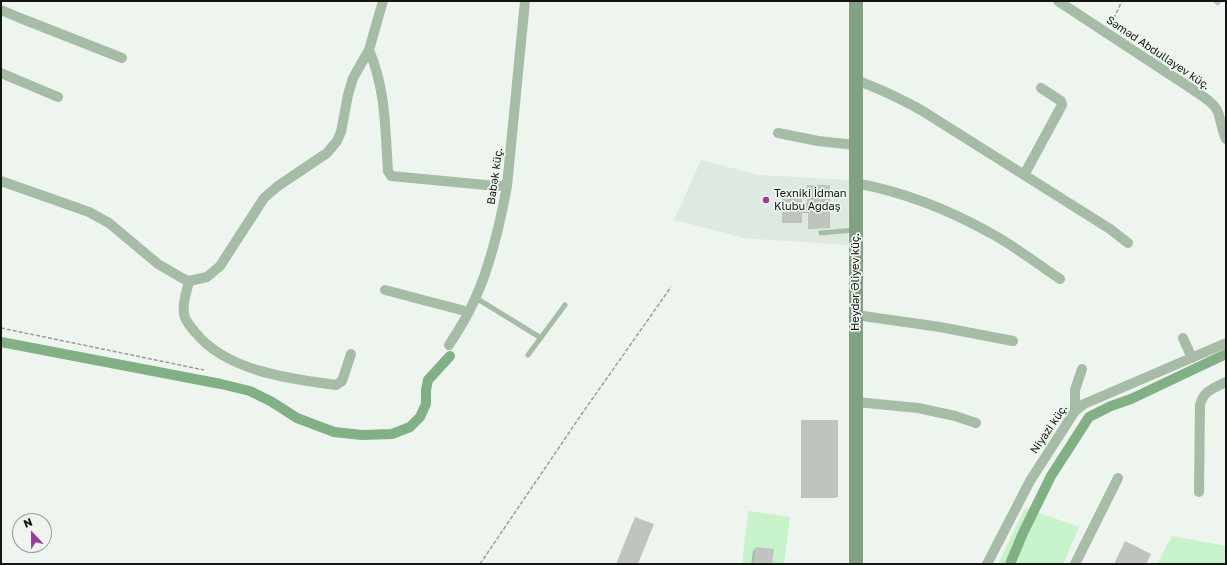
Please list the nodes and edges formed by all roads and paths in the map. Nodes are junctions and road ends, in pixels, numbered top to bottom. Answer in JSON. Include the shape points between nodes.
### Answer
{"nodes":[{"id":1,"x":383,"y":1,"type":"edge"},
{"id":2,"x":525,"y":1,"type":"edge"},
{"id":3,"x":856,"y":1,"type":"edge"},
{"id":4,"x":1058,"y":1,"type":"edge"},
{"id":5,"x":1122,"y":1,"type":"edge"},
{"id":6,"x":1,"y":10,"type":"edge"},
{"id":7,"x":1107,"y":34,"type":"junction"},
{"id":8,"x":369,"y":50,"type":"junction"},
{"id":9,"x":122,"y":58,"type":"dead end"},
{"id":10,"x":1,"y":73,"type":"edge"},
{"id":11,"x":855,"y":80,"type":"junction"},
{"id":12,"x":1041,"y":88,"type":"dead end"},
{"id":13,"x":58,"y":97,"type":"dead end"},
{"id":14,"x":778,"y":133,"type":"dead end"},
{"id":15,"x":1226,"y":139,"type":"edge"},
{"id":16,"x":855,"y":145,"type":"junction"},
{"id":17,"x":1024,"y":175,"type":"junction"},
{"id":18,"x":1,"y":181,"type":"edge"},
{"id":19,"x":855,"y":183,"type":"junction"},
{"id":20,"x":507,"y":186,"type":"junction"},
{"id":21,"x":855,"y":230,"type":"junction"},
{"id":22,"x":821,"y":233,"type":"dead end"},
{"id":23,"x":1128,"y":243,"type":"dead end"},
{"id":24,"x":1060,"y":279,"type":"dead end"},
{"id":25,"x":189,"y":281,"type":"junction"},
{"id":26,"x":671,"y":287,"type":"dead end"},
{"id":27,"x":385,"y":290,"type":"dead end"},
{"id":28,"x":476,"y":298,"type":"junction"},
{"id":29,"x":565,"y":305,"type":"dead end"},
{"id":30,"x":468,"y":312,"type":"junction"},
{"id":31,"x":856,"y":315,"type":"junction"},
{"id":32,"x":1,"y":328,"type":"edge"},
{"id":33,"x":541,"y":338,"type":"junction"},
{"id":34,"x":1183,"y":338,"type":"dead end"},
{"id":35,"x":1013,"y":341,"type":"dead end"},
{"id":36,"x":1226,"y":343,"type":"edge"},
{"id":37,"x":449,"y":345,"type":"dead end"},
{"id":38,"x":351,"y":354,"type":"dead end"},
{"id":39,"x":528,"y":355,"type":"dead end"},
{"id":40,"x":1192,"y":358,"type":"junction"},
{"id":41,"x":1082,"y":369,"type":"dead end"},
{"id":42,"x":204,"y":370,"type":"dead end"},
{"id":43,"x":1226,"y":382,"type":"edge"},
{"id":44,"x":856,"y":402,"type":"junction"},
{"id":45,"x":1075,"y":411,"type":"junction"},
{"id":46,"x":976,"y":423,"type":"dead end"},
{"id":47,"x":1118,"y":478,"type":"dead end"},
{"id":48,"x":1199,"y":492,"type":"dead end"},
{"id":49,"x":480,"y":564,"type":"edge"},
{"id":50,"x":856,"y":564,"type":"edge"},
{"id":51,"x":987,"y":564,"type":"edge"},
{"id":52,"x":1075,"y":564,"type":"edge"}],
"edges":[{"from":1,"to":8,"type":"street"},
{"from":2,"to":20,"type":"street","name":"Babək küç."},
{"from":3,"to":11,"type":"main road","name":"Heydər Əliyev küç."},
{"from":4,"to":7,"type":"street","name":"Səməd Abdullayev küç."},
{"from":5,"to":7,"type":"path"},
{"from":6,"to":9,"type":"street"},
{"from":7,"to":15,"type":"street","name":"Səməd Abdullayev küç.","via":[[1211,103],[1218,112]]},
{"from":8,"to":20,"type":"street","via":[[381,83],[388,170],[391,176]]},
{"from":8,"to":25,"type":"street","via":[[353,78],[341,132],[332,147],[264,198],[215,272],[207,277]]},
{"from":10,"to":13,"type":"street"},
{"from":11,"to":16,"type":"main road","name":"Heydər Əliyev küç."},
{"from":11,"to":17,"type":"street","via":[[877,87],[921,110]]},
{"from":12,"to":17,"type":"street","via":[[1061,101],[1062,106]]},
{"from":14,"to":16,"type":"street"},
{"from":16,"to":19,"type":"main road","name":"Heydər Əliyev küç."},
{"from":17,"to":23,"type":"street"},
{"from":18,"to":25,"type":"street","via":[[88,212],[109,223],[158,264]]},
{"from":19,"to":21,"type":"main road","name":"Heydər Əliyev küç."},
{"from":19,"to":24,"type":"street","via":[[902,193],[954,213],[996,236]]},
{"from":20,"to":28,"type":"street","name":"Babək küç.","via":[[489,260]]},
{"from":21,"to":22,"type":"lane"},
{"from":21,"to":31,"type":"main road","name":"Heydər Əliyev küç."},
{"from":25,"to":38,"type":"street","via":[[184,303],[184,315],[188,324],[201,340],[235,362],[256,370],[336,385],[342,381]]},
{"from":26,"to":49,"type":"path"},
{"from":27,"to":30,"type":"street"},
{"from":28,"to":30,"type":"street","name":"Babək küç."},
{"from":28,"to":33,"type":"lane"},
{"from":29,"to":33,"type":"lane"},
{"from":30,"to":37,"type":"street","name":"Babək küç."},
{"from":31,"to":35,"type":"street"},
{"from":31,"to":44,"type":"main road","name":"Heydər Əliyev küç."},
{"from":32,"to":42,"type":"path"},
{"from":33,"to":39,"type":"lane"},
{"from":34,"to":40,"type":"street"},
{"from":36,"to":40,"type":"street","name":"Niyazi küç."},
{"from":40,"to":45,"type":"street","name":"Niyazi küç.","via":[[1084,404]]},
{"from":41,"to":45,"type":"street","via":[[1075,390]]},
{"from":43,"to":48,"type":"street","via":[[1206,392],[1201,398]]},
{"from":44,"to":46,"type":"street","via":[[918,408]]},
{"from":44,"to":50,"type":"main road","name":"Heydər Əliyev küç."},
{"from":45,"to":51,"type":"street","name":"Niyazi küç.","via":[[1030,481]]},
{"from":47,"to":52,"type":"street"}]}
